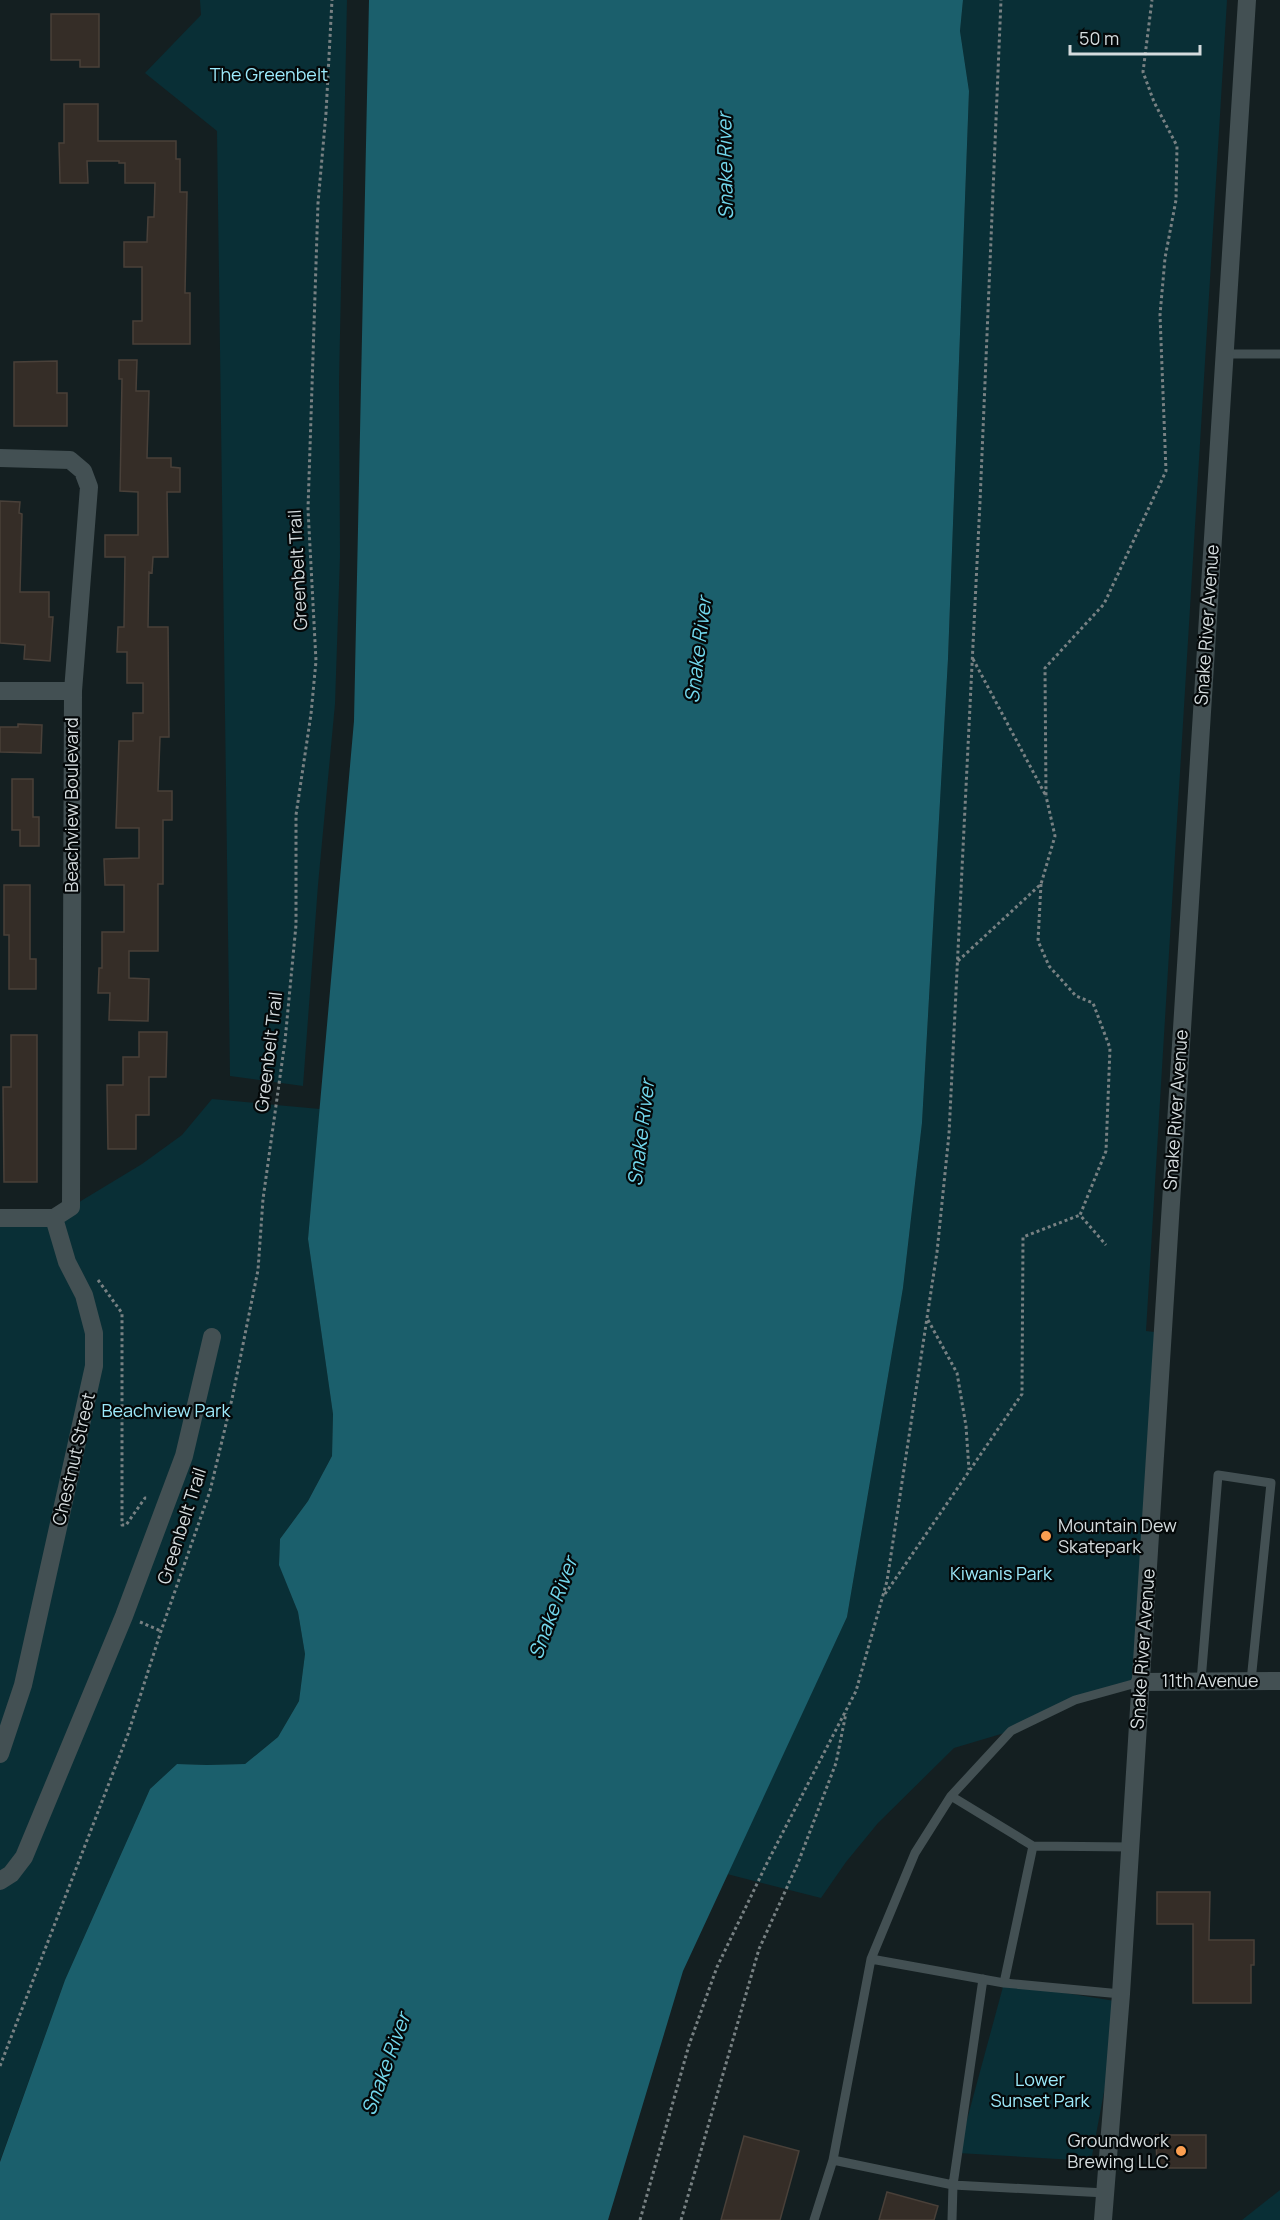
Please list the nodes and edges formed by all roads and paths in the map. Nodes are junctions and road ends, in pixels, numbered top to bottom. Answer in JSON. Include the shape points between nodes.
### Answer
{"nodes":[{"id":1,"x":332,"y":0,"type":"edge"},
{"id":2,"x":1001,"y":0,"type":"edge"},
{"id":3,"x":1152,"y":0,"type":"edge"},
{"id":4,"x":1247,"y":0,"type":"edge"},
{"id":5,"x":1225,"y":354,"type":"junction"},
{"id":6,"x":1280,"y":354,"type":"edge"},
{"id":7,"x":0,"y":459,"type":"edge"},
{"id":8,"x":972,"y":657,"type":"junction"},
{"id":9,"x":0,"y":691,"type":"edge"},
{"id":10,"x":73,"y":691,"type":"junction"},
{"id":11,"x":1046,"y":796,"type":"junction"},
{"id":12,"x":1041,"y":884,"type":"junction"},
{"id":13,"x":958,"y":961,"type":"junction"},
{"id":14,"x":1080,"y":1215,"type":"junction"},
{"id":15,"x":0,"y":1218,"type":"edge"},
{"id":16,"x":54,"y":1218,"type":"junction"},
{"id":17,"x":1106,"y":1245,"type":"dead end"},
{"id":18,"x":96,"y":1279,"type":"dead end"},
{"id":19,"x":927,"y":1319,"type":"junction"},
{"id":20,"x":212,"y":1337,"type":"dead end"},
{"id":21,"x":969,"y":1472,"type":"junction"},
{"id":22,"x":169,"y":1496,"type":"junction"},
{"id":23,"x":882,"y":1598,"type":"junction"},
{"id":24,"x":124,"y":1616,"type":"junction"},
{"id":25,"x":161,"y":1630,"type":"junction"},
{"id":26,"x":1201,"y":1681,"type":"junction"},
{"id":27,"x":1251,"y":1681,"type":"junction"},
{"id":28,"x":1280,"y":1681,"type":"edge"},
{"id":29,"x":1140,"y":1682,"type":"junction"},
{"id":30,"x":847,"y":1708,"type":"junction"},
{"id":31,"x":0,"y":1754,"type":"edge"},
{"id":32,"x":951,"y":1796,"type":"junction"},
{"id":33,"x":1033,"y":1846,"type":"junction"},
{"id":34,"x":1131,"y":1847,"type":"junction"},
{"id":35,"x":0,"y":1881,"type":"edge"},
{"id":36,"x":871,"y":1959,"type":"junction"},
{"id":37,"x":983,"y":1979,"type":"junction"},
{"id":38,"x":1004,"y":1983,"type":"junction"},
{"id":39,"x":1121,"y":1994,"type":"junction"},
{"id":40,"x":0,"y":2066,"type":"edge"},
{"id":41,"x":833,"y":2160,"type":"junction"},
{"id":42,"x":954,"y":2185,"type":"junction"},
{"id":43,"x":1106,"y":2193,"type":"junction"},
{"id":44,"x":640,"y":2220,"type":"edge"},
{"id":45,"x":681,"y":2220,"type":"edge"},
{"id":46,"x":814,"y":2220,"type":"edge"},
{"id":47,"x":952,"y":2220,"type":"edge"},
{"id":48,"x":1103,"y":2220,"type":"edge"}],
"edges":[{"from":1,"to":25,"type":"path","name":"Greenbelt Trail","via":[[318,203],[308,509],[316,661],[296,815],[296,924],[285,1041],[263,1200],[258,1270],[232,1399],[210,1491]]},
{"from":2,"to":8,"type":"path"},
{"from":3,"to":11,"type":"path","via":[[1143,72],[1177,146],[1176,200],[1160,315],[1166,471],[1104,604],[1045,668]]},
{"from":4,"to":5,"type":"street","name":"Snake River Avenue"},
{"from":5,"to":6,"type":"lane"},
{"from":5,"to":29,"type":"street","name":"Snake River Avenue"},
{"from":7,"to":10,"type":"street","name":"Beachview Boulevard","via":[[70,460],[83,471],[89,487]]},
{"from":8,"to":11,"type":"path"},
{"from":8,"to":13,"type":"path"},
{"from":9,"to":10,"type":"street"},
{"from":10,"to":16,"type":"street","name":"Beachview Boulevard","via":[[71,1207]]},
{"from":11,"to":12,"type":"path","via":[[1055,836]]},
{"from":12,"to":13,"type":"path"},
{"from":12,"to":14,"type":"path","via":[[1038,941],[1049,966],[1076,996],[1093,1003],[1110,1048],[1106,1151]]},
{"from":13,"to":19,"type":"path","via":[[949,1134]]},
{"from":14,"to":17,"type":"path"},
{"from":14,"to":21,"type":"path","via":[[1023,1237],[1022,1394]]},
{"from":15,"to":16,"type":"street"},
{"from":16,"to":31,"type":"street","name":"Chestnut Street","via":[[67,1262],[84,1295],[94,1334],[94,1366],[23,1686]]},
{"from":18,"to":22,"type":"path","via":[[122,1313],[122,1525],[126,1525],[145,1498]]},
{"from":19,"to":21,"type":"path","via":[[957,1373]]},
{"from":19,"to":23,"type":"path"},
{"from":20,"to":22,"type":"street","via":[[184,1456]]},
{"from":21,"to":23,"type":"path"},
{"from":22,"to":24,"type":"street"},
{"from":23,"to":30,"type":"path","via":[[856,1691]]},
{"from":24,"to":25,"type":"path"},
{"from":24,"to":35,"type":"street","via":[[24,1857]]},
{"from":25,"to":40,"type":"path","name":"Greenbelt Trail","via":[[128,1734]]},
{"from":26,"to":27,"type":"street","name":"11th Avenue"},
{"from":26,"to":27,"type":"lane","via":[[1218,1475],[1271,1483]]},
{"from":26,"to":29,"type":"street","name":"11th Avenue"},
{"from":27,"to":28,"type":"street","name":"11th Avenue"},
{"from":29,"to":32,"type":"lane","via":[[1075,1700],[1011,1731]]},
{"from":29,"to":34,"type":"street","name":"Snake River Avenue"},
{"from":30,"to":44,"type":"path","via":[[717,1967],[689,2045]]},
{"from":30,"to":45,"type":"path","via":[[836,1763],[798,1863],[759,1948]]},
{"from":32,"to":33,"type":"lane"},
{"from":32,"to":36,"type":"lane","via":[[915,1854]]},
{"from":33,"to":34,"type":"lane"},
{"from":33,"to":38,"type":"lane"},
{"from":34,"to":39,"type":"street","name":"Snake River Avenue"},
{"from":36,"to":37,"type":"lane"},
{"from":36,"to":41,"type":"lane"},
{"from":37,"to":38,"type":"lane"},
{"from":37,"to":42,"type":"lane"},
{"from":38,"to":39,"type":"lane"},
{"from":39,"to":43,"type":"street","name":"Snake River Avenue"},
{"from":41,"to":42,"type":"lane"},
{"from":41,"to":46,"type":"lane"},
{"from":42,"to":43,"type":"lane"},
{"from":42,"to":47,"type":"lane"},
{"from":43,"to":48,"type":"street","name":"Snake River Avenue"}]}
